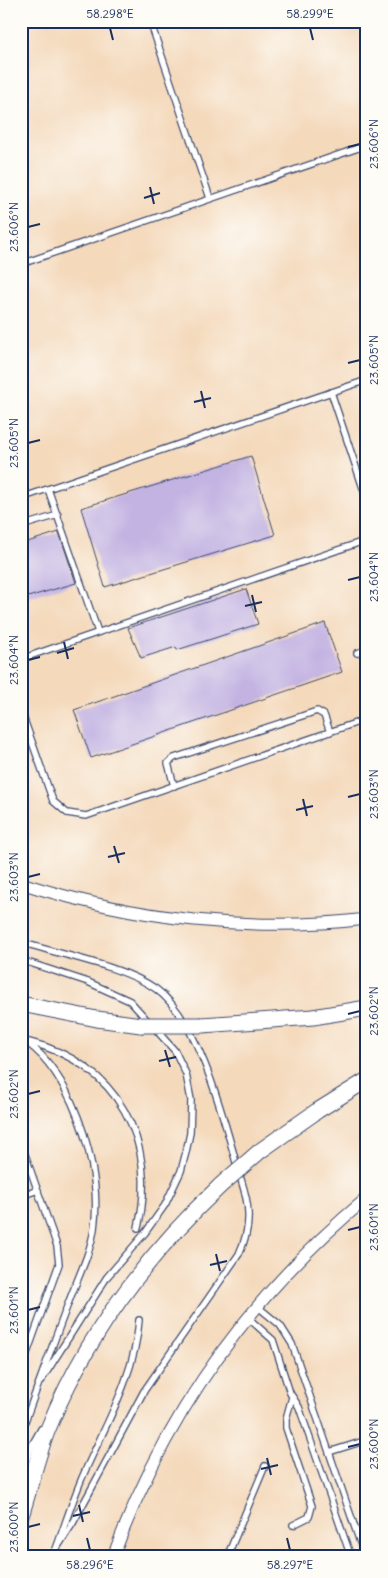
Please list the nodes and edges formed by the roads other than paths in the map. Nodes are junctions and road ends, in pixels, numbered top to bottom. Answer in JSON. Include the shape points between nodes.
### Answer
{"nodes":[{"id":1,"x":150,"y":21,"type":"edge"},
{"id":2,"x":367,"y":145,"type":"edge"},
{"id":3,"x":210,"y":198,"type":"junction"},
{"id":4,"x":21,"y":264,"type":"edge"},
{"id":5,"x":367,"y":380,"type":"edge"},
{"id":6,"x":331,"y":392,"type":"junction"},
{"id":7,"x":48,"y":489,"type":"junction"},
{"id":8,"x":21,"y":498,"type":"edge"},
{"id":9,"x":367,"y":500,"type":"edge"},
{"id":10,"x":58,"y":515,"type":"junction"},
{"id":11,"x":21,"y":526,"type":"edge"},
{"id":12,"x":367,"y":540,"type":"edge"},
{"id":13,"x":98,"y":632,"type":"junction"},
{"id":14,"x":367,"y":650,"type":"edge"},
{"id":15,"x":357,"y":653,"type":"dead end"},
{"id":16,"x":21,"y":659,"type":"edge"},
{"id":17,"x":21,"y":711,"type":"edge"},
{"id":18,"x":367,"y":720,"type":"edge"},
{"id":19,"x":330,"y":732,"type":"junction"},
{"id":20,"x":174,"y":786,"type":"junction"},
{"id":21,"x":21,"y":883,"type":"edge"},
{"id":22,"x":367,"y":919,"type":"edge"},
{"id":23,"x":21,"y":942,"type":"edge"},
{"id":24,"x":21,"y":960,"type":"edge"},
{"id":25,"x":21,"y":1004,"type":"edge"},
{"id":26,"x":367,"y":1008,"type":"edge"},
{"id":27,"x":24,"y":1040,"type":"edge"},
{"id":28,"x":367,"y":1080,"type":"edge"},
{"id":29,"x":21,"y":1143,"type":"edge"},
{"id":30,"x":38,"y":1190,"type":"junction"},
{"id":31,"x":21,"y":1196,"type":"edge"},
{"id":32,"x":367,"y":1198,"type":"edge"},
{"id":33,"x":138,"y":1228,"type":"dead end"},
{"id":34,"x":256,"y":1306,"type":"junction"},
{"id":35,"x":247,"y":1317,"type":"junction"},
{"id":36,"x":139,"y":1320,"type":"dead end"},
{"id":37,"x":21,"y":1370,"type":"edge"},
{"id":38,"x":41,"y":1381,"type":"junction"},
{"id":39,"x":292,"y":1397,"type":"junction"},
{"id":40,"x":58,"y":1407,"type":"junction"},
{"id":41,"x":21,"y":1432,"type":"edge"},
{"id":42,"x":367,"y":1440,"type":"edge"},
{"id":43,"x":329,"y":1452,"type":"junction"},
{"id":44,"x":265,"y":1466,"type":"dead end"},
{"id":45,"x":21,"y":1475,"type":"edge"},
{"id":46,"x":21,"y":1516,"type":"edge"},
{"id":47,"x":293,"y":1525,"type":"dead end"},
{"id":48,"x":54,"y":1554,"type":"edge"},
{"id":49,"x":113,"y":1557,"type":"edge"},
{"id":50,"x":227,"y":1557,"type":"edge"},
{"id":51,"x":351,"y":1557,"type":"edge"},
{"id":52,"x":365,"y":1557,"type":"edge"}],
"edges":[{"from":1,"to":3,"type":"lane"},
{"from":2,"to":3,"type":"lane"},
{"from":3,"to":4,"type":"lane"},
{"from":5,"to":6,"type":"lane"},
{"from":6,"to":7,"type":"lane"},
{"from":6,"to":9,"type":"lane"},
{"from":7,"to":8,"type":"lane"},
{"from":7,"to":10,"type":"lane"},
{"from":10,"to":11,"type":"lane"},
{"from":10,"to":13,"type":"lane"},
{"from":12,"to":13,"type":"lane"},
{"from":13,"to":16,"type":"lane"},
{"from":14,"to":15,"type":"lane"},
{"from":17,"to":20,"type":"lane","via":[[53,801],[67,813],[86,816]]},
{"from":18,"to":19,"type":"lane"},
{"from":19,"to":20,"type":"lane"},
{"from":19,"to":20,"type":"lane","via":[[324,715],[317,711],[174,758],[168,763]]},
{"from":21,"to":22,"type":"street","via":[[113,907],[202,920],[281,924]]},
{"from":23,"to":48,"type":"lane","via":[[131,976],[174,1004],[203,1058],[232,1146],[248,1214],[247,1230],[239,1254],[144,1391]]},
{"from":24,"to":38,"type":"lane","via":[[95,984],[130,1000],[175,1050],[186,1074],[191,1100],[186,1152],[165,1205],[107,1277]]},
{"from":25,"to":26,"type":"street","bridge":true,"via":[[96,1020],[202,1026],[294,1019]]},
{"from":27,"to":33,"type":"lane","via":[[60,1052],[89,1070],[124,1110],[138,1142],[143,1167],[144,1194]]},
{"from":27,"to":38,"type":"lane","via":[[40,1053],[58,1077],[75,1109],[91,1161],[95,1203],[92,1242]]},
{"from":28,"to":40,"type":"street","bridge":true,"via":[[260,1151],[167,1239],[120,1298],[84,1355]]},
{"from":29,"to":30,"type":"lane"},
{"from":30,"to":31,"type":"lane"},
{"from":30,"to":37,"type":"lane","via":[[57,1246],[59,1264]]},
{"from":32,"to":34,"type":"street","via":[[311,1246]]},
{"from":34,"to":35,"type":"street"},
{"from":34,"to":43,"type":"lane","via":[[275,1319],[289,1337]]},
{"from":35,"to":39,"type":"lane","via":[[272,1340]]},
{"from":35,"to":49,"type":"street","via":[[172,1427]]},
{"from":36,"to":48,"type":"lane","via":[[135,1350],[126,1378],[63,1523]]},
{"from":38,"to":41,"type":"lane"},
{"from":39,"to":47,"type":"lane","via":[[286,1425],[312,1506],[309,1517]]},
{"from":39,"to":51,"type":"lane","via":[[300,1411]]},
{"from":40,"to":45,"type":"lane","via":[[39,1432]]},
{"from":40,"to":46,"type":"street"},
{"from":42,"to":43,"type":"lane"},
{"from":43,"to":52,"type":"lane"},
{"from":44,"to":50,"type":"lane"}]}
